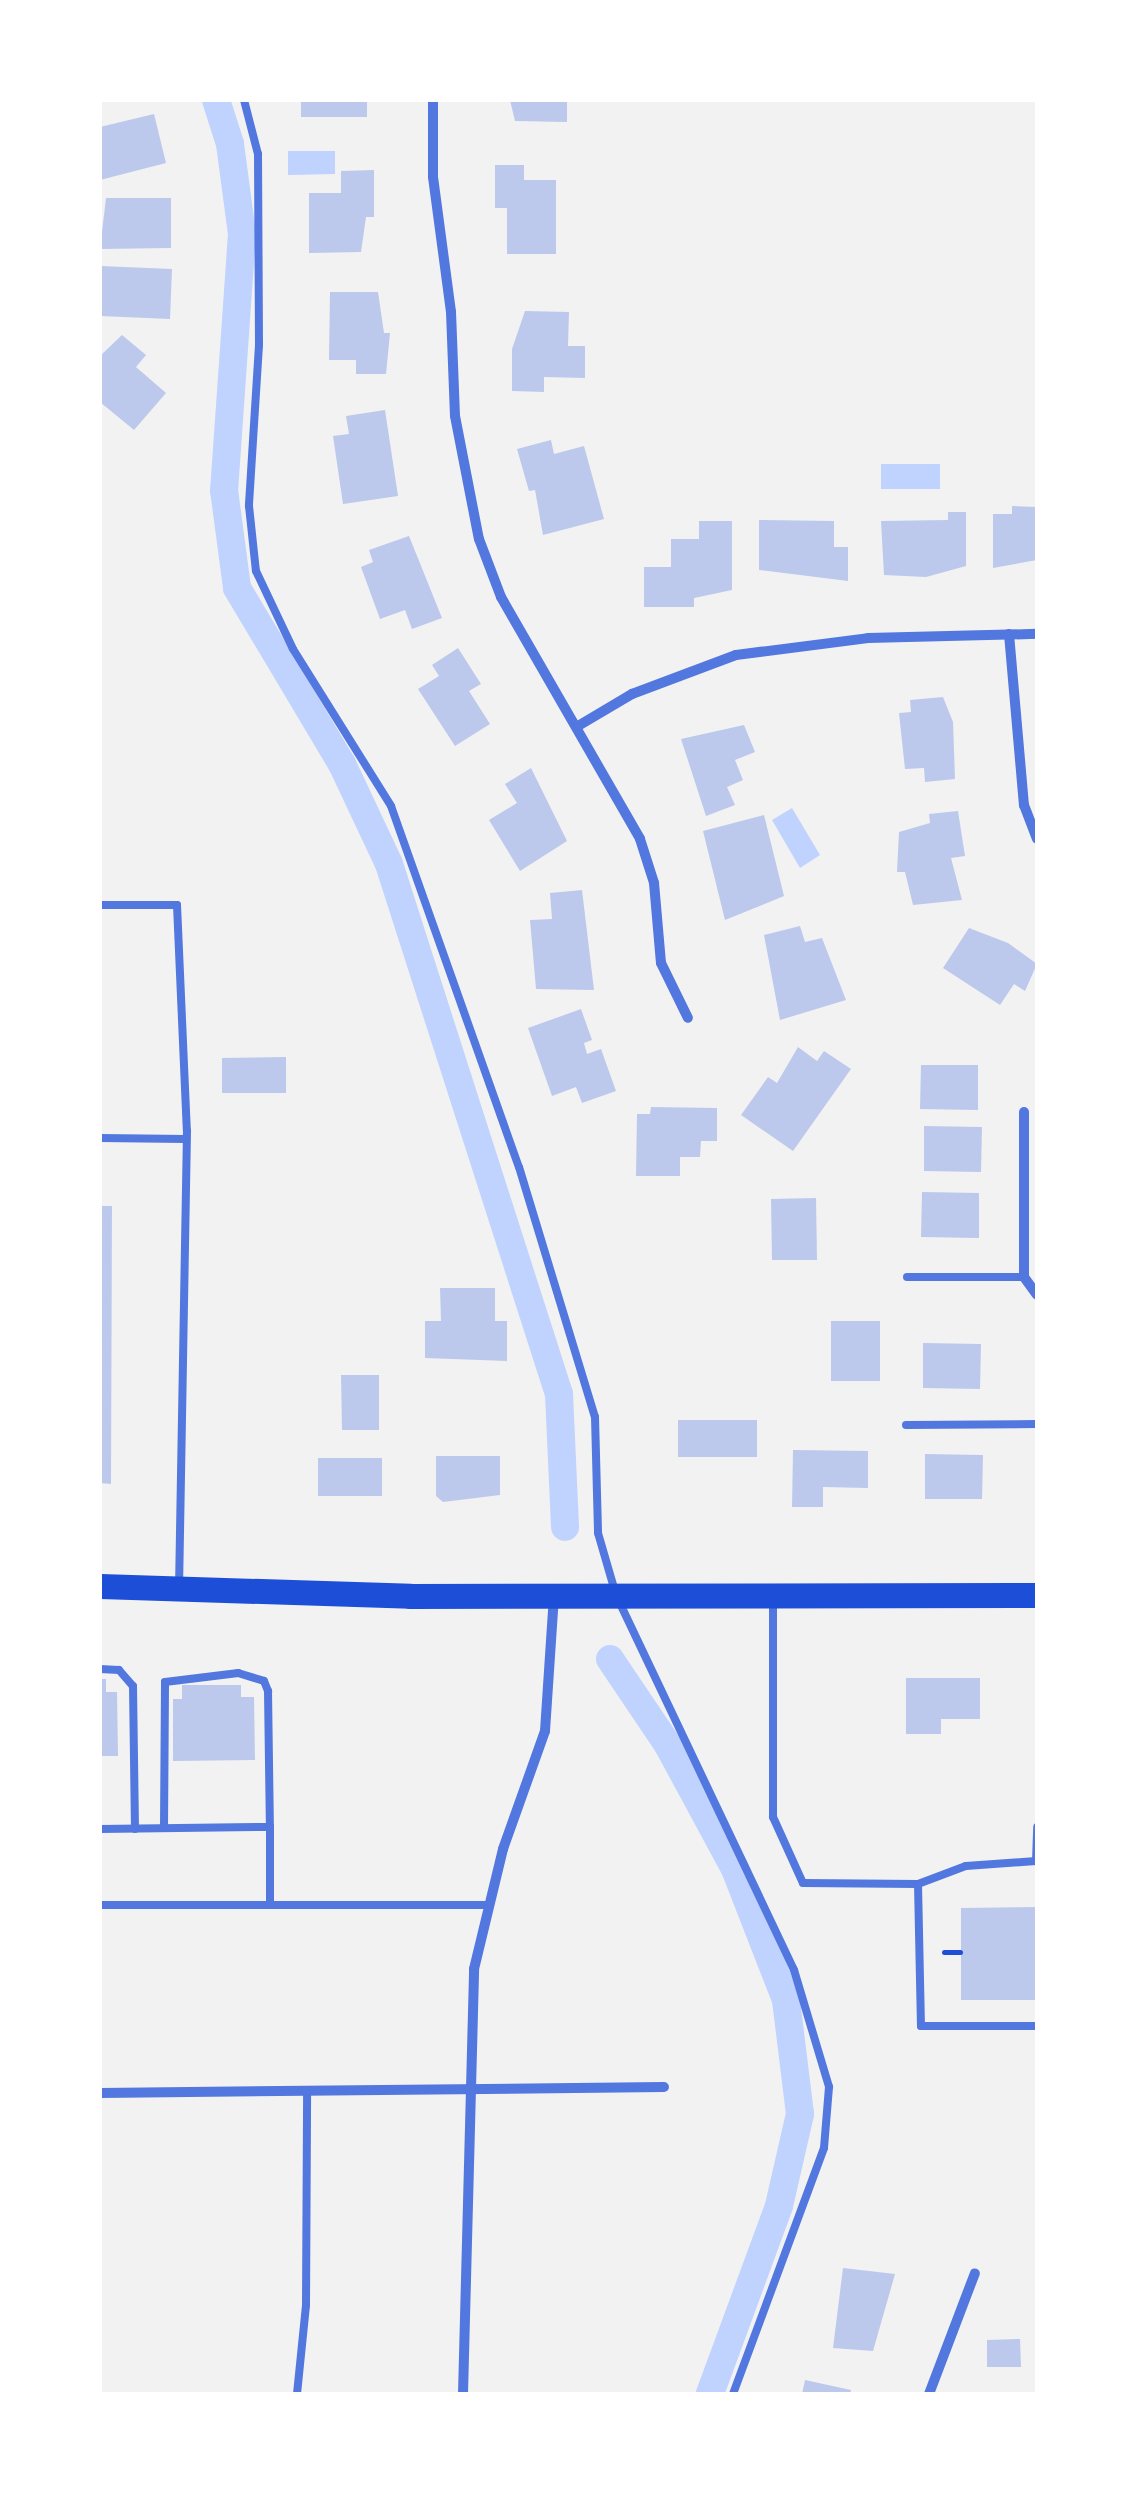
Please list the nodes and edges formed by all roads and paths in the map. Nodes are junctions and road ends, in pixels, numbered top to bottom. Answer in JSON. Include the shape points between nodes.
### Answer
{"nodes":[{"id":1,"x":244,"y":100,"type":"edge"},
{"id":2,"x":433,"y":100,"type":"edge"},
{"id":3,"x":1008,"y":634,"type":"junction"},
{"id":4,"x":1037,"y":634,"type":"edge"},
{"id":5,"x":578,"y":726,"type":"junction"},
{"id":6,"x":1037,"y":839,"type":"edge"},
{"id":7,"x":100,"y":905,"type":"edge"},
{"id":8,"x":688,"y":1018,"type":"dead end"},
{"id":9,"x":1024,"y":1112,"type":"dead end"},
{"id":10,"x":100,"y":1138,"type":"edge"},
{"id":11,"x":186,"y":1140,"type":"junction"},
{"id":12,"x":906,"y":1277,"type":"dead end"},
{"id":13,"x":1024,"y":1277,"type":"junction"},
{"id":14,"x":1037,"y":1295,"type":"edge"},
{"id":15,"x":1037,"y":1424,"type":"edge"},
{"id":16,"x":906,"y":1425,"type":"dead end"},
{"id":17,"x":100,"y":1586,"type":"edge"},
{"id":18,"x":179,"y":1588,"type":"junction"},
{"id":19,"x":554,"y":1596,"type":"junction"},
{"id":20,"x":616,"y":1596,"type":"junction"},
{"id":21,"x":773,"y":1596,"type":"junction"},
{"id":22,"x":1037,"y":1596,"type":"edge"},
{"id":23,"x":100,"y":1670,"type":"edge"},
{"id":24,"x":1037,"y":1826,"type":"edge"},
{"id":25,"x":270,"y":1827,"type":"junction"},
{"id":26,"x":164,"y":1828,"type":"junction"},
{"id":27,"x":100,"y":1829,"type":"edge"},
{"id":28,"x":135,"y":1829,"type":"junction"},
{"id":29,"x":918,"y":1884,"type":"junction"},
{"id":30,"x":270,"y":1905,"type":"junction"},
{"id":31,"x":488,"y":1905,"type":"junction"},
{"id":32,"x":100,"y":1906,"type":"edge"},
{"id":33,"x":944,"y":1952,"type":"dead end"},
{"id":34,"x":960,"y":1952,"type":"dead end"},
{"id":35,"x":1037,"y":2026,"type":"edge"},
{"id":36,"x":664,"y":2086,"type":"dead end"},
{"id":37,"x":475,"y":2088,"type":"junction"},
{"id":38,"x":307,"y":2092,"type":"junction"},
{"id":39,"x":100,"y":2093,"type":"edge"},
{"id":40,"x":975,"y":2273,"type":"dead end"},
{"id":41,"x":297,"y":2394,"type":"edge"},
{"id":42,"x":463,"y":2394,"type":"edge"},
{"id":43,"x":733,"y":2394,"type":"edge"},
{"id":44,"x":929,"y":2394,"type":"edge"}],
"edges":[{"from":1,"to":20,"type":"lane","via":[[258,154],[259,344],[249,506],[256,571],[293,649],[392,806],[458,992],[595,1418],[598,1533]]},
{"from":2,"to":5,"type":"street","via":[[433,177],[463,476],[502,597]]},
{"from":3,"to":4,"type":"street"},
{"from":3,"to":5,"type":"street","via":[[848,639],[736,656],[632,694]]},
{"from":3,"to":6,"type":"street","via":[[1024,804]]},
{"from":5,"to":8,"type":"street","via":[[640,839],[654,883],[661,963]]},
{"from":7,"to":11,"type":"lane","via":[[178,905]]},
{"from":9,"to":13,"type":"street"},
{"from":10,"to":11,"type":"lane"},
{"from":11,"to":18,"type":"lane"},
{"from":12,"to":13,"type":"lane"},
{"from":13,"to":14,"type":"street"},
{"from":15,"to":16,"type":"lane"},
{"from":17,"to":18,"type":"main road"},
{"from":18,"to":19,"type":"main road"},
{"from":19,"to":20,"type":"main road"},
{"from":19,"to":31,"type":"street","via":[[545,1730]]},
{"from":20,"to":21,"type":"main road"},
{"from":20,"to":43,"type":"lane","via":[[794,1970],[829,2086],[824,2148]]},
{"from":21,"to":22,"type":"main road"},
{"from":21,"to":29,"type":"lane","via":[[773,1817],[803,1883]]},
{"from":23,"to":28,"type":"lane","via":[[119,1670],[133,1686]]},
{"from":24,"to":29,"type":"lane","via":[[1036,1861],[966,1866]]},
{"from":25,"to":26,"type":"lane"},
{"from":25,"to":26,"type":"lane","via":[[268,1691],[258,1676],[238,1673],[165,1682]]},
{"from":25,"to":30,"type":"lane"},
{"from":26,"to":28,"type":"lane"},
{"from":27,"to":28,"type":"lane"},
{"from":29,"to":35,"type":"lane","via":[[920,2026]]},
{"from":30,"to":31,"type":"lane"},
{"from":30,"to":32,"type":"lane"},
{"from":31,"to":37,"type":"street","via":[[474,1970]]},
{"from":33,"to":34,"type":"path"},
{"from":36,"to":37,"type":"street"},
{"from":37,"to":38,"type":"street"},
{"from":37,"to":42,"type":"street"},
{"from":38,"to":39,"type":"street"},
{"from":38,"to":41,"type":"lane","via":[[306,2305]]},
{"from":40,"to":44,"type":"street"}]}
